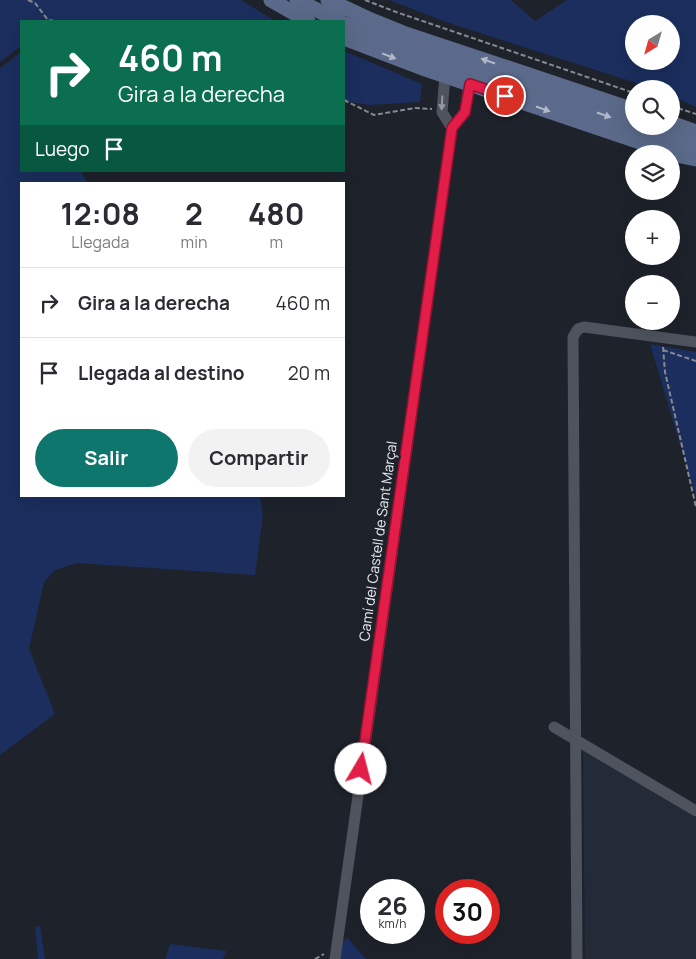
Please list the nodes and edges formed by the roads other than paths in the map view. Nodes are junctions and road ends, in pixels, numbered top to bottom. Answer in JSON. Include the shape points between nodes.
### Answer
{"nodes":[{"id":1,"x":271,"y":0,"type":"edge"},
{"id":2,"x":297,"y":0,"type":"edge"},
{"id":3,"x":328,"y":0,"type":"edge"},
{"id":4,"x":344,"y":11,"type":"edge"},
{"id":5,"x":306,"y":20,"type":"edge"},
{"id":6,"x":337,"y":20,"type":"edge"},
{"id":7,"x":345,"y":38,"type":"edge"},
{"id":8,"x":445,"y":76,"type":"junction"},
{"id":9,"x":470,"y":84,"type":"junction"},
{"id":10,"x":625,"y":107,"type":"edge"},
{"id":11,"x":625,"y":122,"type":"edge"},
{"id":12,"x":680,"y":126,"type":"edge"},
{"id":13,"x":452,"y":128,"type":"junction"},
{"id":14,"x":696,"y":132,"type":"edge"},
{"id":15,"x":664,"y":135,"type":"edge"},
{"id":16,"x":696,"y":146,"type":"edge"},
{"id":17,"x":696,"y":159,"type":"edge"},
{"id":18,"x":696,"y":342,"type":"edge"},
{"id":19,"x":554,"y":726,"type":"dead end"},
{"id":20,"x":575,"y":739,"type":"junction"},
{"id":21,"x":696,"y":811,"type":"edge"},
{"id":22,"x":335,"y":959,"type":"edge"},
{"id":23,"x":576,"y":959,"type":"edge"}],
"edges":[{"from":1,"to":5,"type":"main road"},
{"from":2,"to":6,"type":"main road"},
{"from":3,"to":4,"type":"main road"},
{"from":10,"to":4,"type":"main road","one_way":true},
{"from":4,"to":11,"type":"main road","one_way":true,"via":[[394,44]]},
{"from":7,"to":8,"type":"main road","one_way":true},
{"from":8,"to":9,"type":"main road"},
{"from":8,"to":13,"type":"street","one_way":true,"via":[[442,112]]},
{"from":9,"to":13,"type":"street","name":"Camí del Castell de Sant Marçal","via":[[465,112]]},
{"from":9,"to":17,"type":"main road","one_way":true},
{"from":12,"to":14,"type":"main road"},
{"from":13,"to":22,"type":"street","name":"Camí del Castell de Sant Marçal"},
{"from":15,"to":16,"type":"main road"},
{"from":18,"to":20,"type":"street","via":[[591,327],[580,328],[574,334]]},
{"from":19,"to":20,"type":"street"},
{"from":20,"to":21,"type":"street"},
{"from":20,"to":23,"type":"street"}]}
